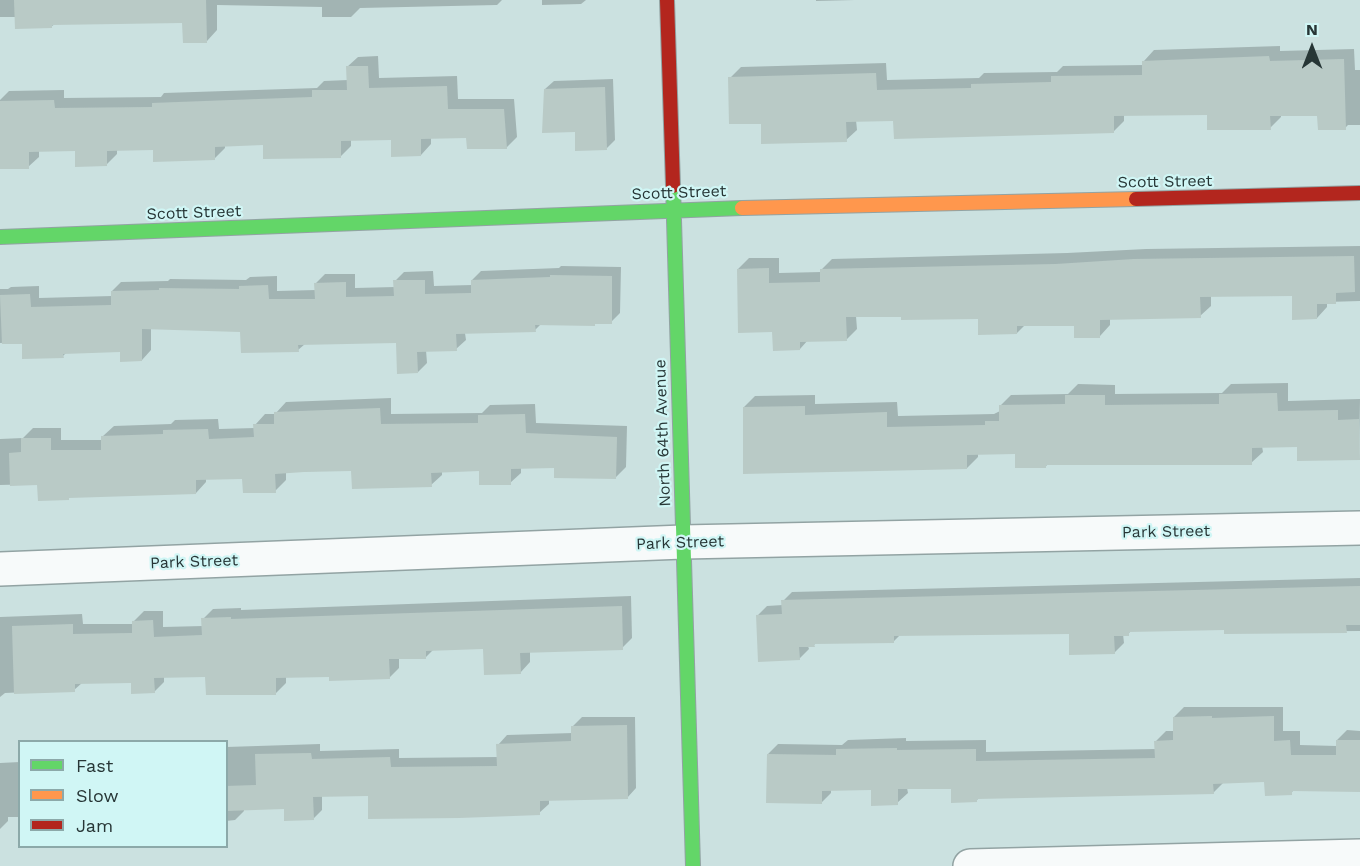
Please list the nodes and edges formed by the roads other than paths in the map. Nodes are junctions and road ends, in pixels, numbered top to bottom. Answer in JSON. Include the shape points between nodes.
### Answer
{"nodes":[{"id":1,"x":667,"y":0,"type":"edge"},
{"id":2,"x":1360,"y":194,"type":"edge"},
{"id":3,"x":673,"y":210,"type":"junction"},
{"id":4,"x":0,"y":237,"type":"edge"},
{"id":5,"x":1360,"y":528,"type":"edge"},
{"id":6,"x":683,"y":542,"type":"junction"},
{"id":7,"x":0,"y":569,"type":"edge"},
{"id":8,"x":1360,"y":856,"type":"edge"},
{"id":9,"x":693,"y":866,"type":"edge"},
{"id":10,"x":970,"y":866,"type":"edge"}],
"edges":[{"from":1,"to":3,"type":"street","name":"North 64th Avenue"},
{"from":2,"to":3,"type":"street","name":"Scott Street"},
{"from":3,"to":4,"type":"street","name":"Scott Street"},
{"from":3,"to":6,"type":"street","name":"North 64th Avenue"},
{"from":5,"to":6,"type":"street","name":"Park Street"},
{"from":6,"to":7,"type":"street","name":"Park Street"},
{"from":6,"to":9,"type":"street","name":"North 64th Avenue"},
{"from":8,"to":10,"type":"street"}]}
